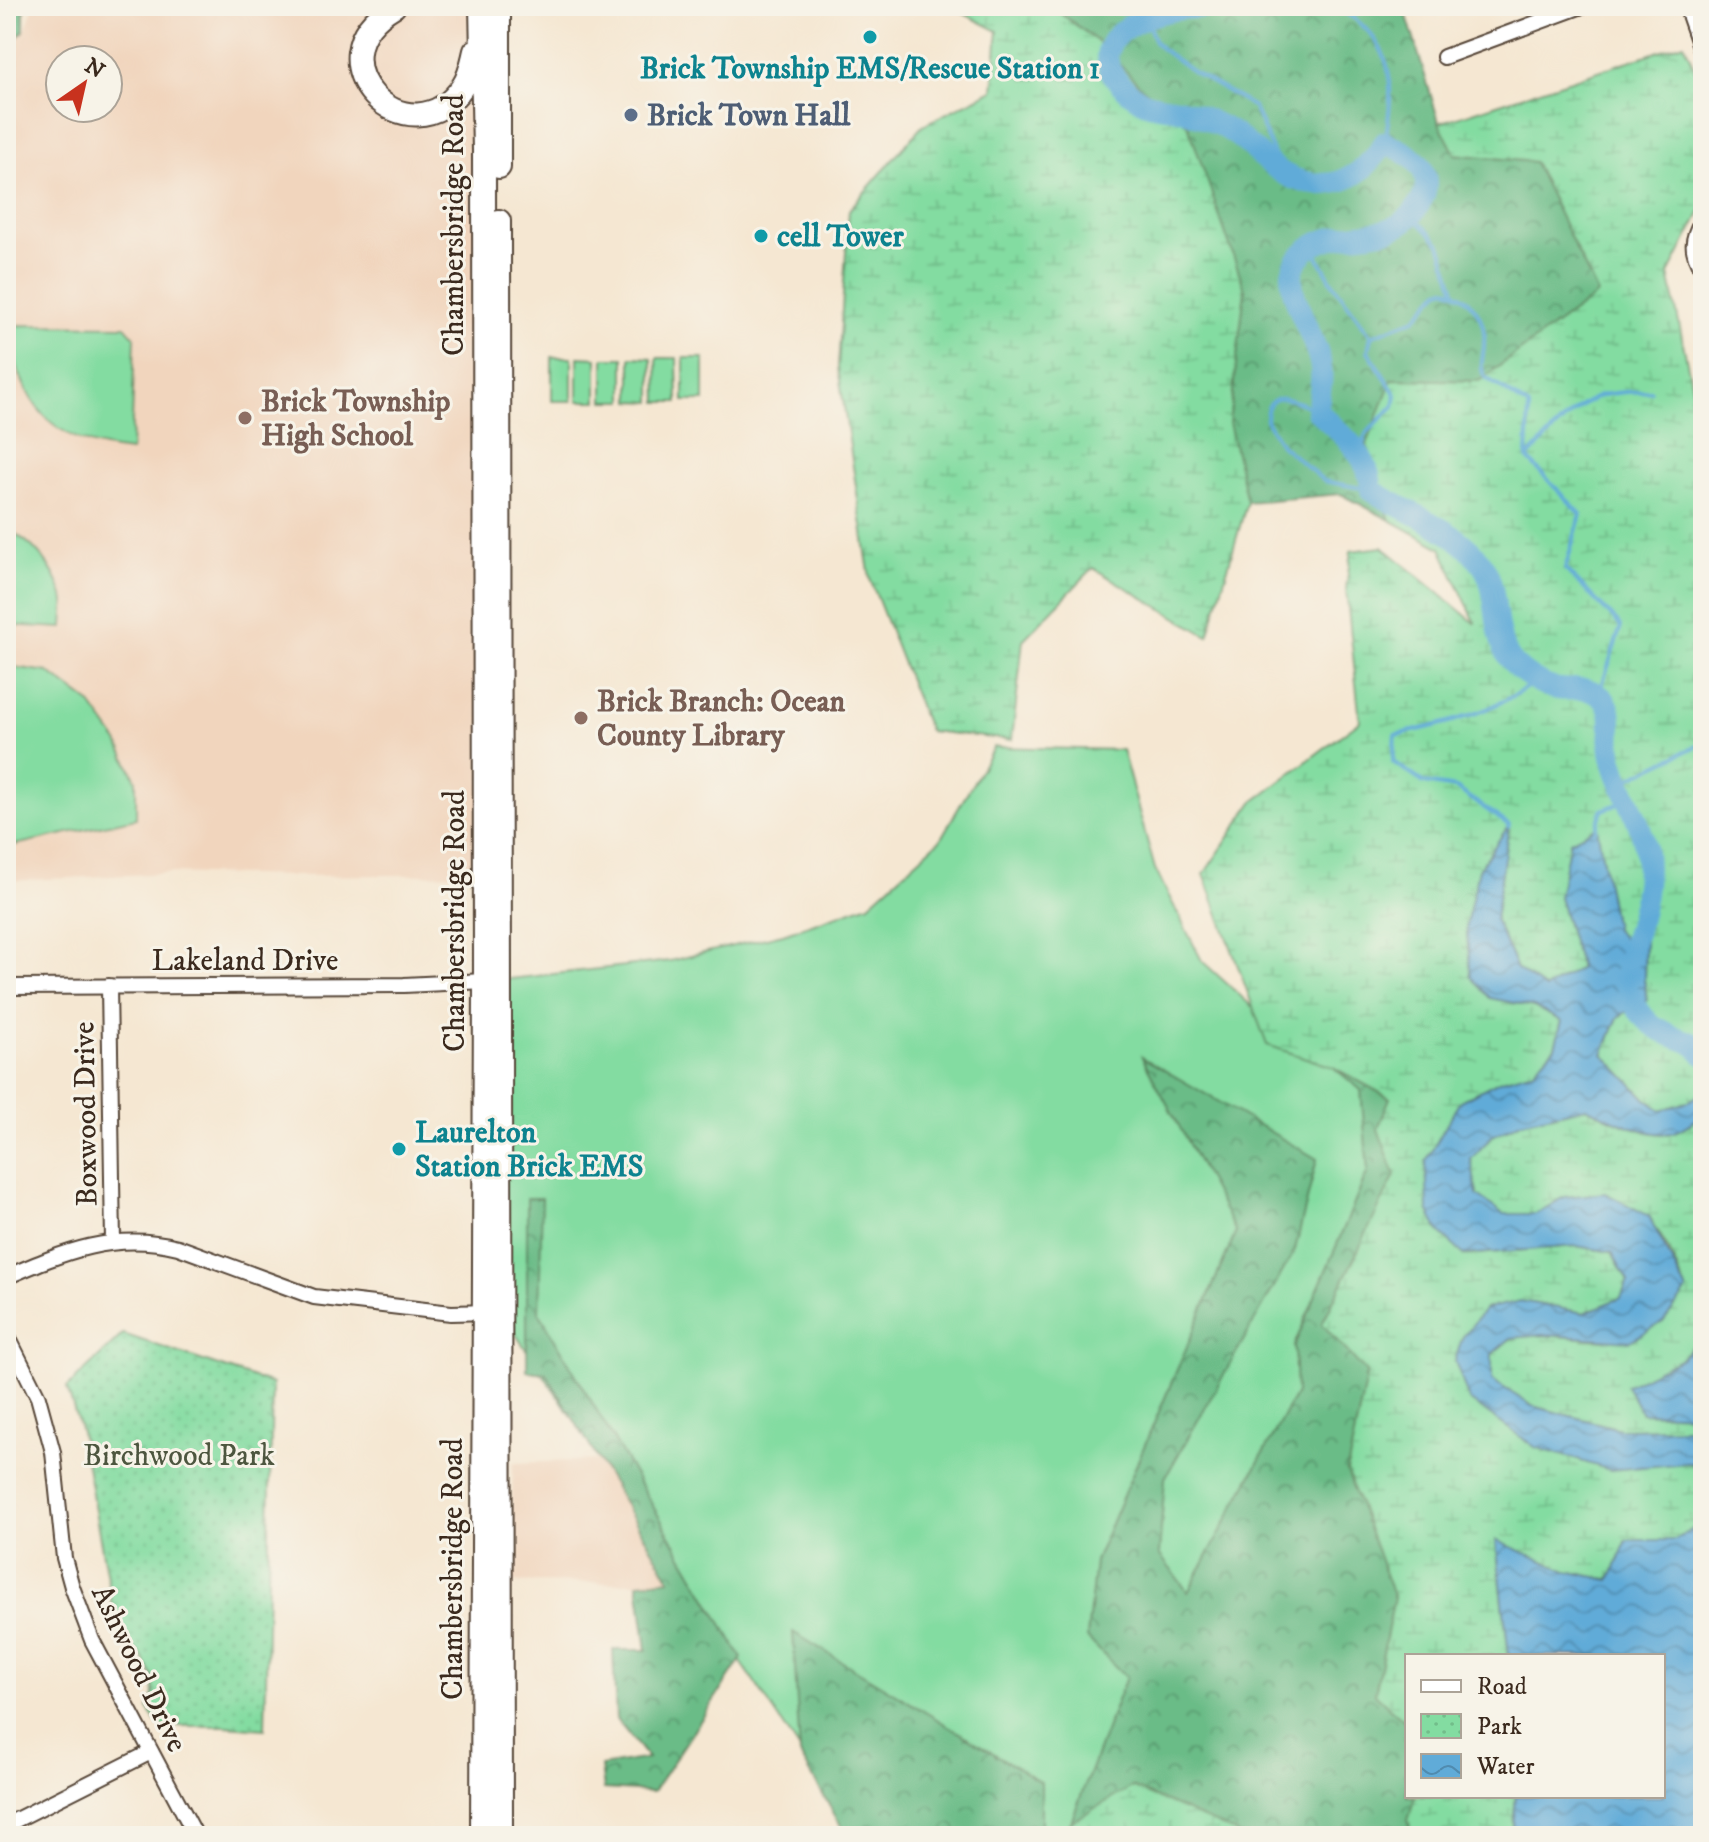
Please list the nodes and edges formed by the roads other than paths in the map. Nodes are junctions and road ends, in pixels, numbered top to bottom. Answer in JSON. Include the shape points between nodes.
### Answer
{"nodes":[{"id":1,"x":394,"y":6,"type":"edge"},
{"id":2,"x":481,"y":6,"type":"edge"},
{"id":3,"x":499,"y":6,"type":"edge"},
{"id":4,"x":1582,"y":6,"type":"edge"},
{"id":5,"x":1686,"y":6,"type":"edge"},
{"id":6,"x":481,"y":31,"type":"junction"},
{"id":7,"x":1703,"y":55,"type":"edge"},
{"id":8,"x":1444,"y":57,"type":"dead end"},
{"id":9,"x":1703,"y":218,"type":"edge"},
{"id":10,"x":1703,"y":271,"type":"edge"},
{"id":11,"x":485,"y":981,"type":"junction"},
{"id":12,"x":109,"y":986,"type":"junction"},
{"id":13,"x":6,"y":987,"type":"edge"},
{"id":14,"x":113,"y":1242,"type":"junction"},
{"id":15,"x":6,"y":1277,"type":"edge"},
{"id":16,"x":492,"y":1312,"type":"junction"},
{"id":17,"x":6,"y":1333,"type":"edge"},
{"id":18,"x":151,"y":1752,"type":"junction"},
{"id":19,"x":6,"y":1825,"type":"edge"},
{"id":20,"x":196,"y":1836,"type":"edge"},
{"id":21,"x":482,"y":1836,"type":"edge"},
{"id":22,"x":501,"y":1836,"type":"edge"}],
"edges":[{"from":1,"to":6,"type":"main road","via":[[372,22],[362,39],[358,66],[371,93],[393,111],[420,114],[453,98],[467,79]]},
{"from":2,"to":6,"type":"main road","name":"Chambersbridge Road"},
{"from":3,"to":16,"type":"main road","name":"Chambersbridge Road"},
{"from":4,"to":8,"type":"street"},
{"from":5,"to":7,"type":"street"},
{"from":6,"to":11,"type":"main road","name":"Chambersbridge Road"},
{"from":9,"to":10,"type":"street","via":[[1692,250]]},
{"from":11,"to":12,"type":"street","name":"Lakeland Drive"},
{"from":11,"to":16,"type":"main road","name":"Chambersbridge Road"},
{"from":12,"to":13,"type":"street","name":"Lakeland Drive"},
{"from":12,"to":14,"type":"street","name":"Boxwood Drive"},
{"from":14,"to":15,"type":"street","via":[[61,1253]]},
{"from":14,"to":16,"type":"street","via":[[143,1240],[178,1247],[314,1297],[451,1313]]},
{"from":16,"to":21,"type":"main road","name":"Chambersbridge Road"},
{"from":16,"to":22,"type":"main road","name":"Chambersbridge Road"},
{"from":17,"to":18,"type":"street","name":"Ashwood Drive","via":[[46,1424],[72,1587],[92,1640]]},
{"from":18,"to":19,"type":"street"},
{"from":18,"to":20,"type":"street","name":"Ashwood Drive"}]}
